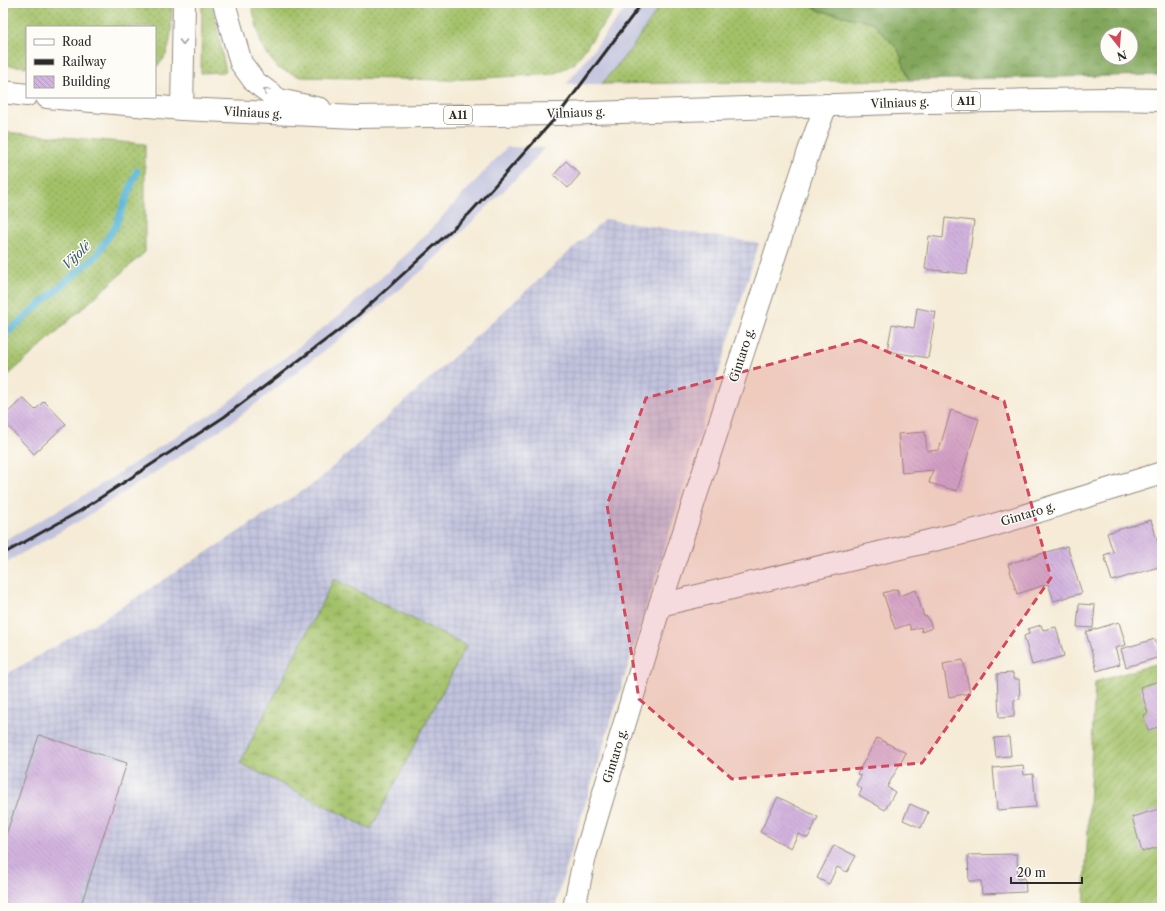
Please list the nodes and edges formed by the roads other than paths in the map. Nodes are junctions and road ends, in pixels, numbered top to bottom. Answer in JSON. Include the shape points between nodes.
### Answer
{"nodes":[{"id":1,"x":184,"y":3,"type":"edge"},
{"id":2,"x":224,"y":3,"type":"edge"},
{"id":3,"x":3,"y":92,"type":"edge"},
{"id":4,"x":1162,"y":93,"type":"edge"},
{"id":5,"x":26,"y":95,"type":"edge"},
{"id":6,"x":58,"y":98,"type":"edge"},
{"id":7,"x":1107,"y":99,"type":"junction"},
{"id":8,"x":1162,"y":100,"type":"edge"},
{"id":9,"x":826,"y":105,"type":"junction"},
{"id":10,"x":182,"y":109,"type":"junction"},
{"id":11,"x":356,"y":117,"type":"junction"},
{"id":12,"x":1162,"y":473,"type":"edge"},
{"id":13,"x":660,"y":605,"type":"junction"},
{"id":14,"x":574,"y":908,"type":"edge"}],
"edges":[{"from":1,"to":10,"type":"main road","one_way":true},
{"from":11,"to":2,"type":"main road","one_way":true,"via":[[279,100],[255,82],[240,63]]},
{"from":3,"to":5,"type":"main road"},
{"from":4,"to":7,"type":"main road","name":"Vilniaus g.","number":"A11"},
{"from":6,"to":10,"type":"main road","name":"Vilniaus g.","number":"A11"},
{"from":7,"to":8,"type":"main road","name":"Vilniaus g.","number":"A11"},
{"from":7,"to":9,"type":"main road","name":"Vilniaus g.","number":"A11"},
{"from":9,"to":11,"type":"main road","name":"Vilniaus g.","number":"A11","via":[[559,114]]},
{"from":9,"to":13,"type":"main road","name":"Gintaro g."},
{"from":10,"to":11,"type":"main road","name":"Vilniaus g.","number":"A11"},
{"from":12,"to":13,"type":"main road","name":"Gintaro g.","via":[[984,528]]},
{"from":13,"to":14,"type":"main road","name":"Gintaro g.","via":[[585,856]]}]}
